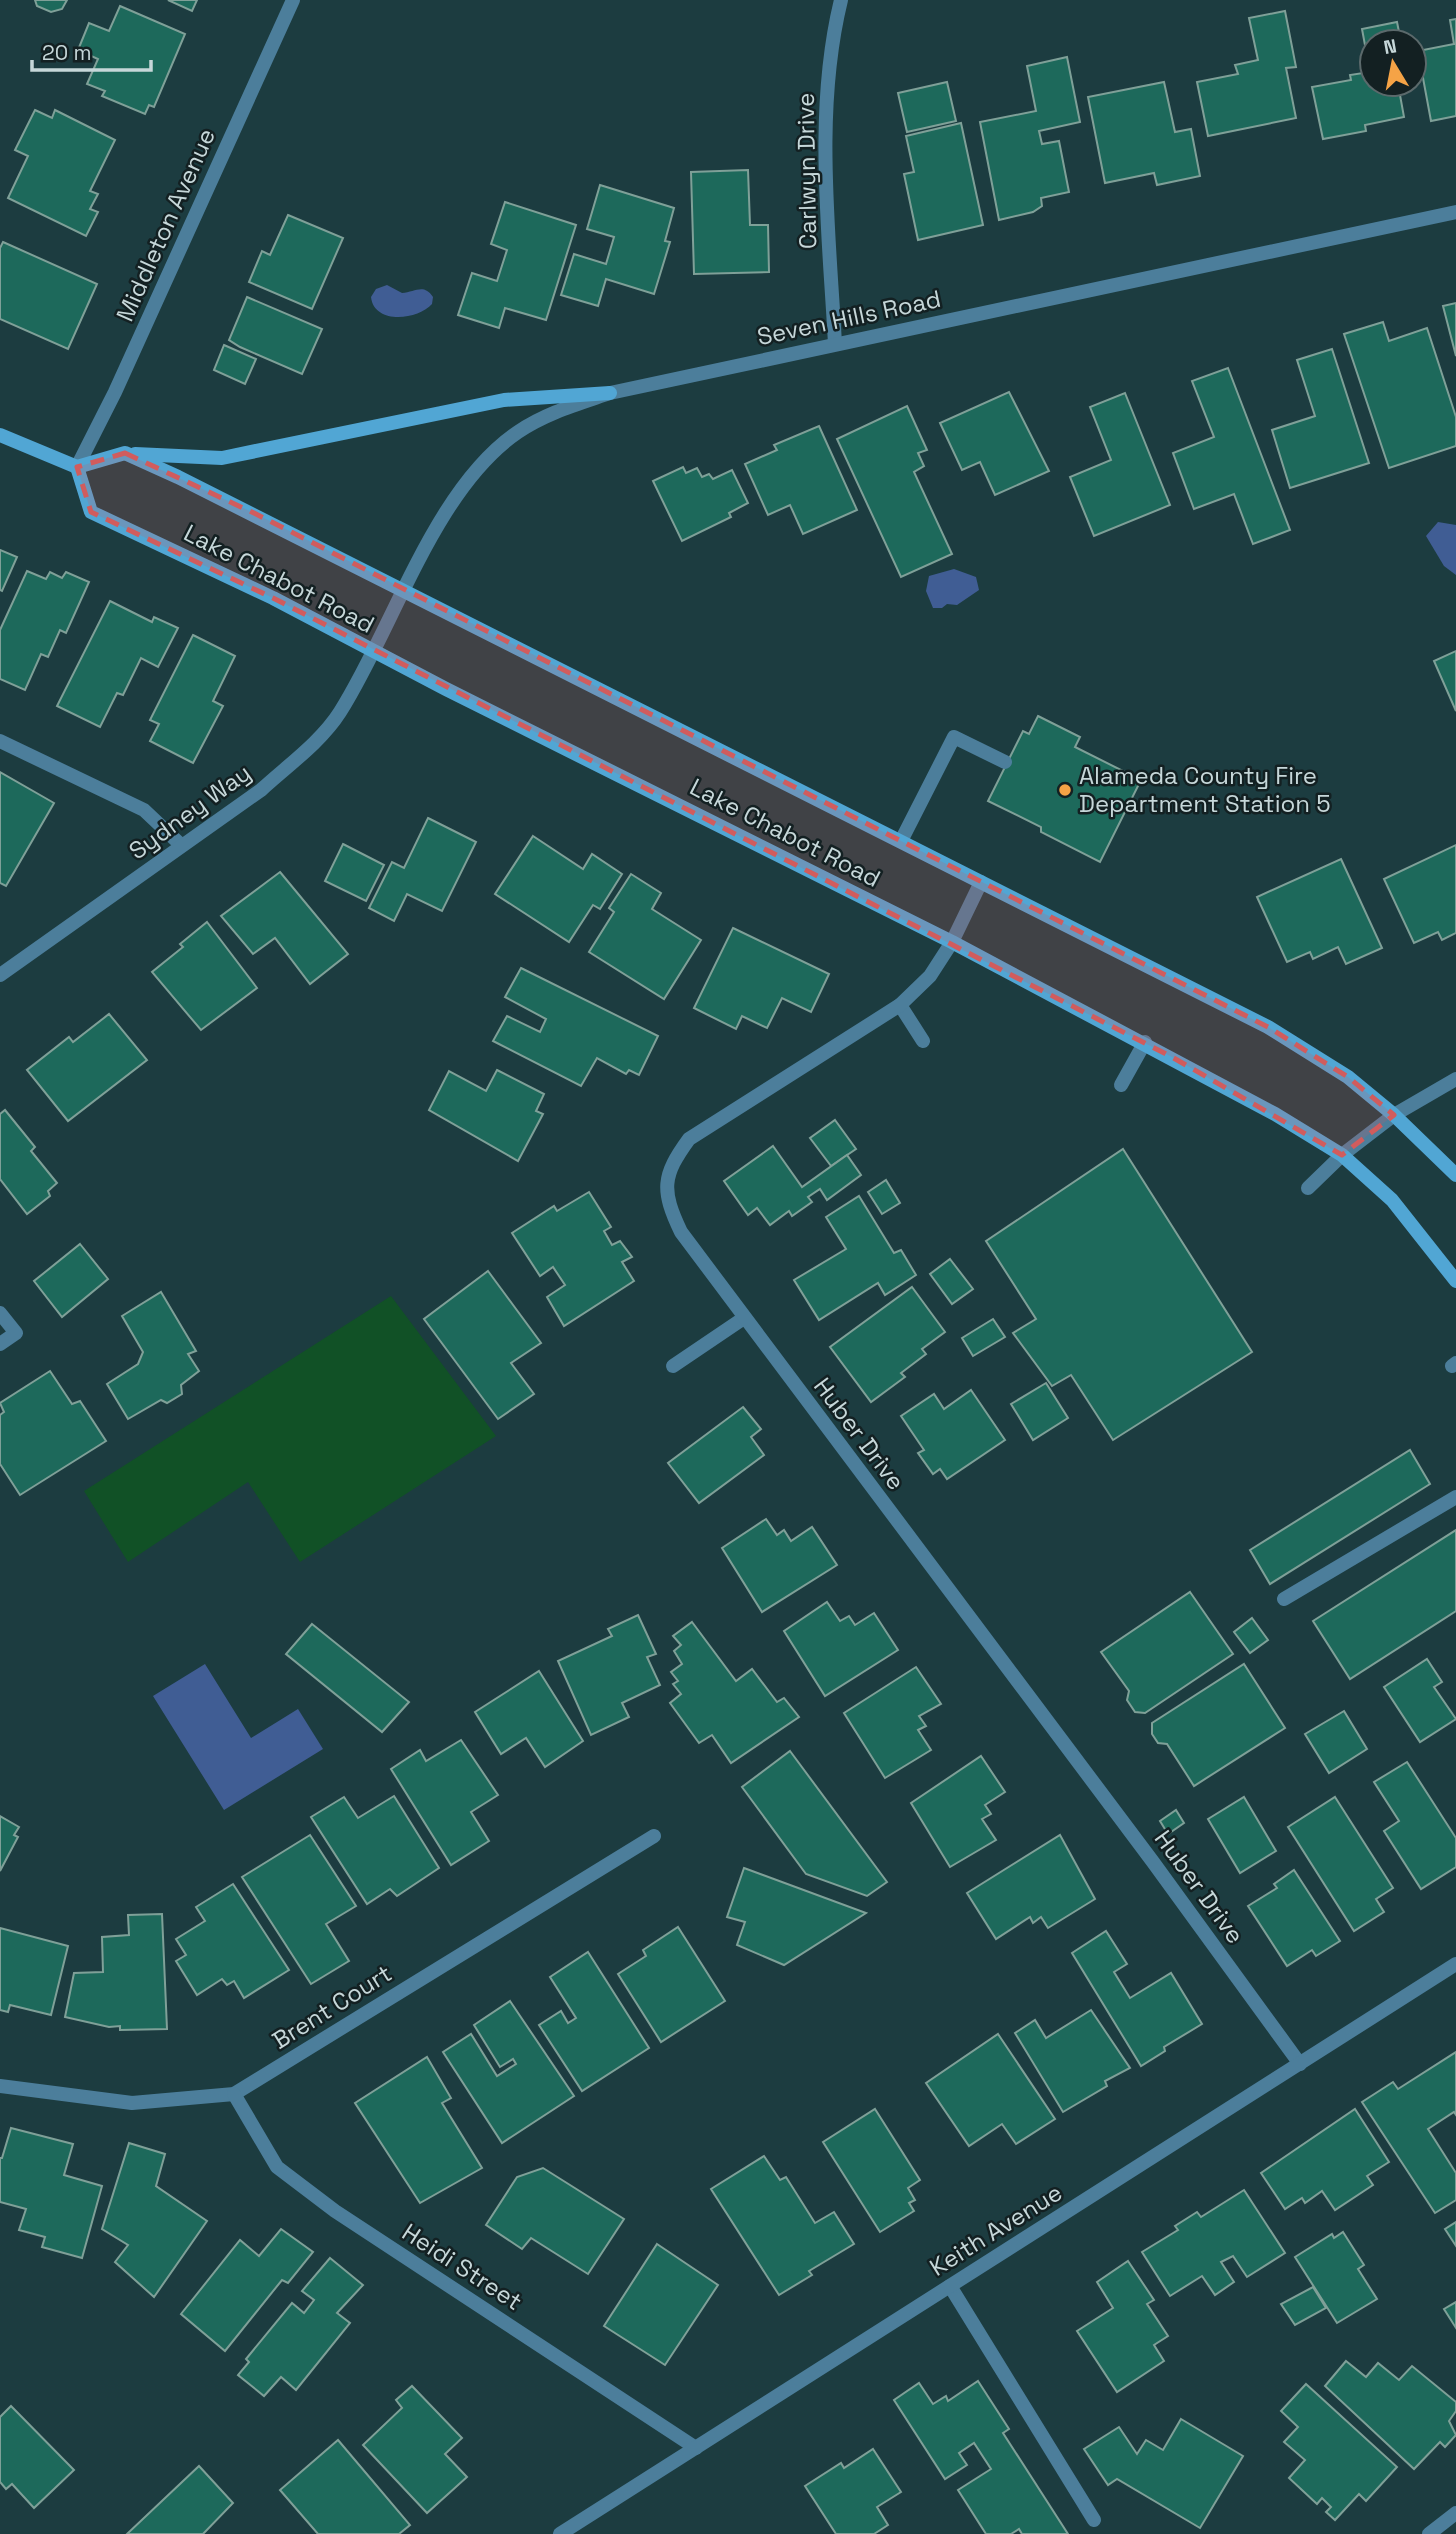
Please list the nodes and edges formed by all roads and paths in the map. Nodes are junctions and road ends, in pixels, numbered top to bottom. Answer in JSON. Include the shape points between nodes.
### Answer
{"nodes":[{"id":1,"x":293,"y":0,"type":"edge"},
{"id":2,"x":841,"y":0,"type":"edge"},
{"id":3,"x":1456,"y":212,"type":"edge"},
{"id":4,"x":835,"y":344,"type":"junction"},
{"id":5,"x":610,"y":393,"type":"junction"},
{"id":6,"x":0,"y":435,"type":"edge"},
{"id":7,"x":125,"y":453,"type":"junction"},
{"id":8,"x":76,"y":467,"type":"junction"},
{"id":9,"x":406,"y":590,"type":"junction"},
{"id":10,"x":373,"y":651,"type":"junction"},
{"id":11,"x":0,"y":741,"type":"edge"},
{"id":12,"x":1005,"y":762,"type":"dead end"},
{"id":13,"x":901,"y":841,"type":"junction"},
{"id":14,"x":181,"y":845,"type":"junction"},
{"id":15,"x":981,"y":882,"type":"junction"},
{"id":16,"x":952,"y":942,"type":"junction"},
{"id":17,"x":0,"y":975,"type":"edge"},
{"id":18,"x":900,"y":1005,"type":"junction"},
{"id":19,"x":923,"y":1041,"type":"dead end"},
{"id":20,"x":1145,"y":1042,"type":"junction"},
{"id":21,"x":1456,"y":1079,"type":"edge"},
{"id":22,"x":1121,"y":1085,"type":"dead end"},
{"id":23,"x":1394,"y":1115,"type":"junction"},
{"id":24,"x":1342,"y":1155,"type":"junction"},
{"id":25,"x":1456,"y":1175,"type":"edge"},
{"id":26,"x":1308,"y":1188,"type":"dead end"},
{"id":27,"x":1456,"y":1281,"type":"edge"},
{"id":28,"x":0,"y":1313,"type":"edge"},
{"id":29,"x":744,"y":1318,"type":"junction"},
{"id":30,"x":0,"y":1344,"type":"edge"},
{"id":31,"x":673,"y":1366,"type":"dead end"},
{"id":32,"x":1456,"y":1497,"type":"edge"},
{"id":33,"x":1284,"y":1599,"type":"dead end"},
{"id":34,"x":654,"y":1836,"type":"dead end"},
{"id":35,"x":1456,"y":1964,"type":"edge"},
{"id":36,"x":1300,"y":2064,"type":"junction"},
{"id":37,"x":0,"y":2086,"type":"edge"},
{"id":38,"x":234,"y":2094,"type":"junction"},
{"id":39,"x":950,"y":2286,"type":"junction"},
{"id":40,"x":696,"y":2448,"type":"junction"},
{"id":41,"x":1456,"y":2513,"type":"edge"},
{"id":42,"x":1094,"y":2520,"type":"dead end"},
{"id":43,"x":559,"y":2534,"type":"edge"},
{"id":44,"x":1429,"y":2534,"type":"edge"}],
"edges":[{"from":1,"to":8,"type":"street","name":"Middleton Avenue"},
{"from":2,"to":4,"type":"street","name":"Carlwyn Drive","via":[[832,38],[828,100]]},
{"from":3,"to":4,"type":"street","name":"Seven Hills Road"},
{"from":4,"to":5,"type":"street","name":"Seven Hills Road"},
{"from":5,"to":7,"type":"main road","via":[[504,400],[222,458]]},
{"from":5,"to":9,"type":"street","name":"Seven Hills Road","via":[[538,420],[486,460],[439,526]]},
{"from":6,"to":8,"type":"main road"},
{"from":7,"to":8,"type":"main road"},
{"from":7,"to":9,"type":"main road","name":"Lake Chabot Road"},
{"from":8,"to":10,"type":"main road","name":"Lake Chabot Road","via":[[91,512]]},
{"from":9,"to":10,"type":"street","name":"Seven Hills Road"},
{"from":9,"to":13,"type":"main road","name":"Lake Chabot Road"},
{"from":10,"to":14,"type":"street","name":"Sydney Way","via":[[339,714],[300,754],[261,790]]},
{"from":10,"to":16,"type":"main road","name":"Lake Chabot Road"},
{"from":11,"to":14,"type":"street","via":[[144,810]]},
{"from":12,"to":13,"type":"street","via":[[954,737]]},
{"from":13,"to":15,"type":"main road","name":"Lake Chabot Road"},
{"from":14,"to":17,"type":"street","name":"Sydney Way"},
{"from":15,"to":16,"type":"street","name":"Huber Drive"},
{"from":15,"to":23,"type":"main road","name":"Lake Chabot Road","via":[[1268,1027],[1348,1077]]},
{"from":16,"to":18,"type":"street","name":"Huber Drive","via":[[930,976]]},
{"from":16,"to":20,"type":"main road","name":"Lake Chabot Road"},
{"from":18,"to":19,"type":"street"},
{"from":18,"to":29,"type":"street","name":"Huber Drive","via":[[690,1139],[673,1161],[665,1184],[669,1206],[681,1232]]},
{"from":20,"to":22,"type":"street"},
{"from":20,"to":24,"type":"main road","name":"Lake Chabot Road"},
{"from":21,"to":23,"type":"street"},
{"from":23,"to":24,"type":"street"},
{"from":23,"to":25,"type":"main road","name":"Lake Chabot Road"},
{"from":24,"to":26,"type":"street"},
{"from":24,"to":27,"type":"main road","name":"Lake Chabot Road","via":[[1392,1200]]},
{"from":28,"to":30,"type":"street","via":[[16,1333]]},
{"from":29,"to":31,"type":"street"},
{"from":29,"to":36,"type":"street","name":"Huber Drive"},
{"from":32,"to":33,"type":"street"},
{"from":34,"to":38,"type":"street","name":"Brent Court"},
{"from":35,"to":36,"type":"street","name":"Keith Avenue"},
{"from":36,"to":39,"type":"street","name":"Keith Avenue"},
{"from":37,"to":38,"type":"street","name":"Brent Court","via":[[132,2103]]},
{"from":38,"to":40,"type":"street","name":"Heidi Street","via":[[277,2167]]},
{"from":39,"to":40,"type":"street","name":"Keith Avenue"},
{"from":39,"to":42,"type":"street"},
{"from":40,"to":43,"type":"street","name":"Keith Avenue"},
{"from":41,"to":44,"type":"street"}]}
